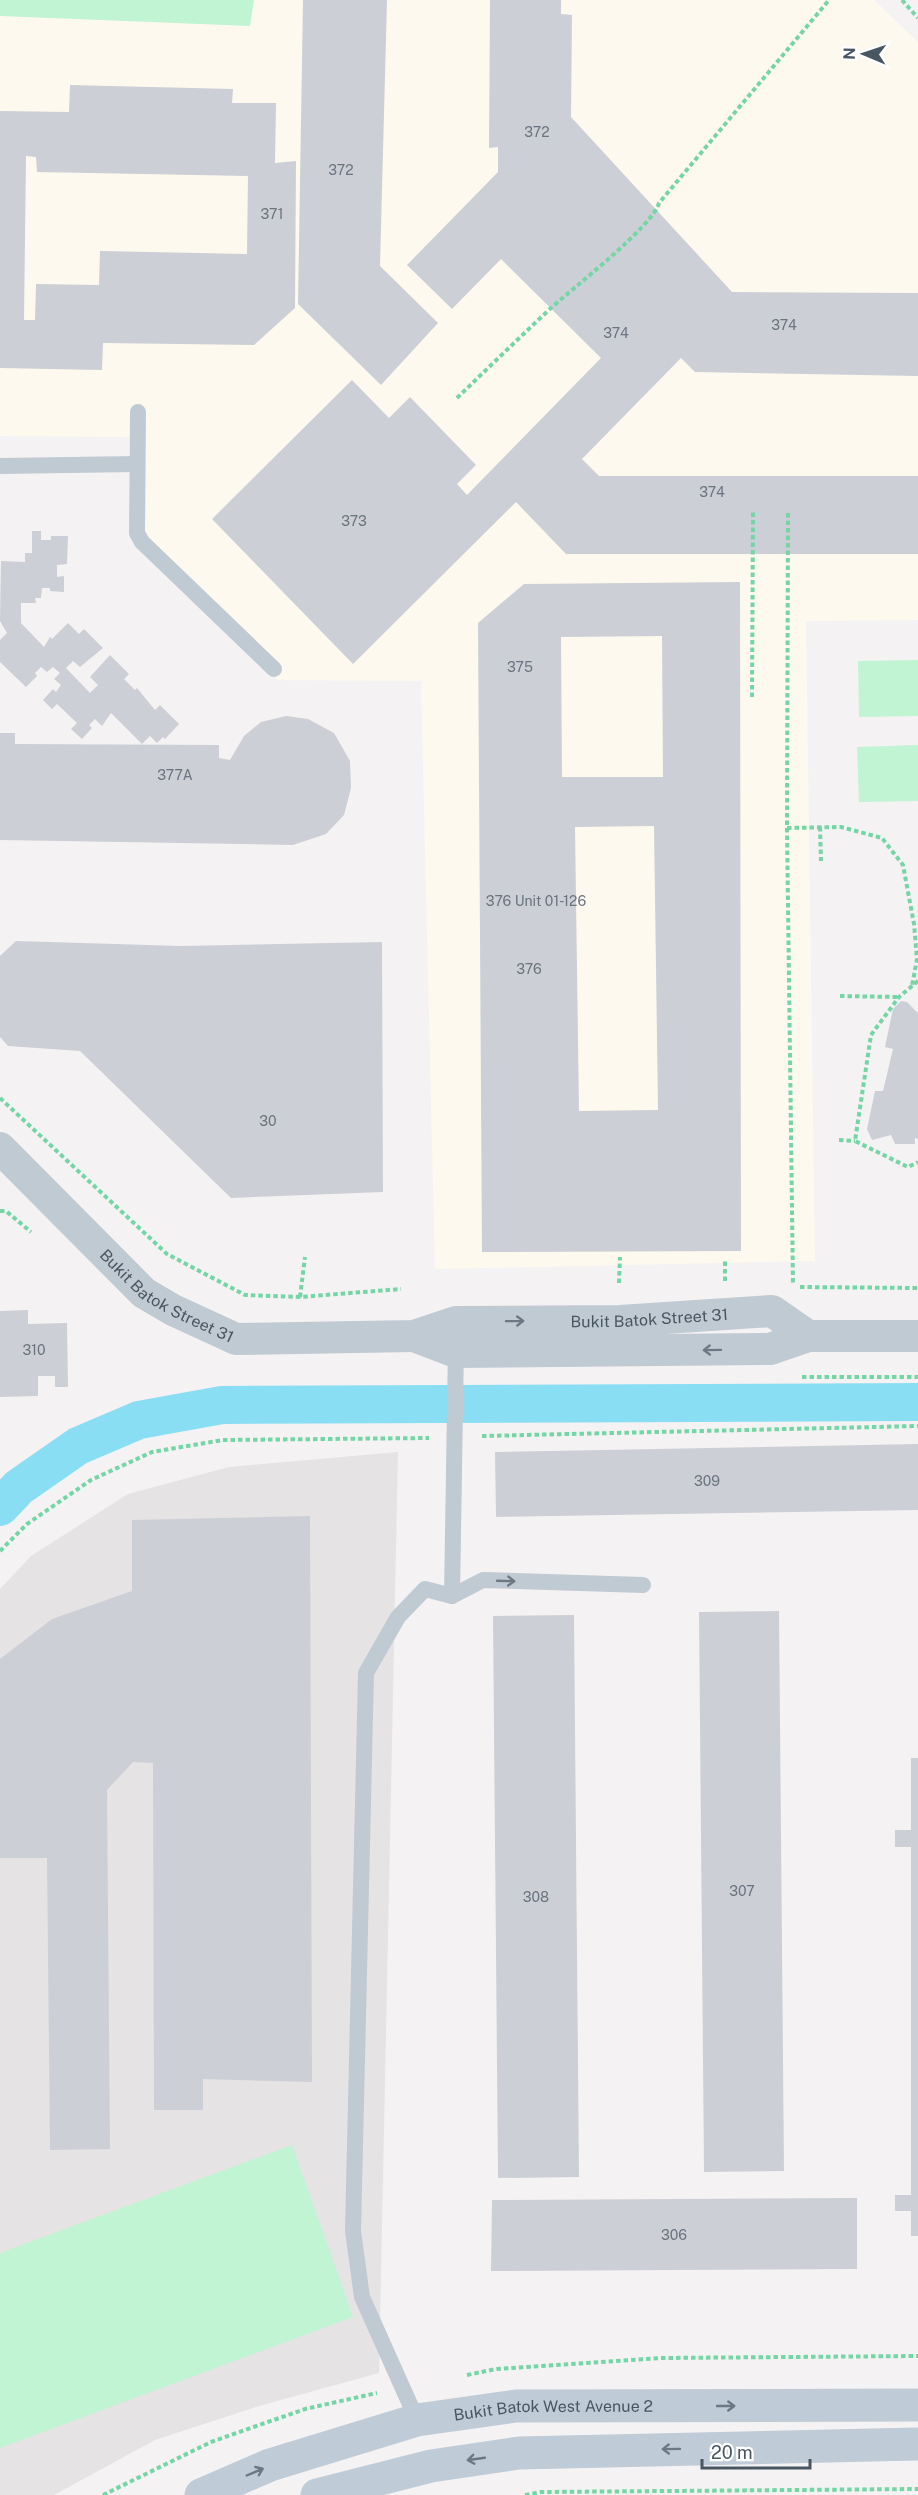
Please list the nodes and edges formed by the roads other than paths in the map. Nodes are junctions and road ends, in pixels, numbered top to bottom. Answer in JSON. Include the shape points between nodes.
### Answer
{"nodes":[{"id":1,"x":138,"y":412,"type":"dead end"},
{"id":2,"x":137,"y":464,"type":"junction"},
{"id":3,"x":0,"y":466,"type":"edge"},
{"id":4,"x":274,"y":669,"type":"dead end"},
{"id":5,"x":0,"y":1148,"type":"edge"},
{"id":6,"x":918,"y":1336,"type":"edge"},
{"id":7,"x":456,"y":1337,"type":"junction"},
{"id":8,"x":643,"y":1585,"type":"dead end"},
{"id":9,"x":452,"y":1596,"type":"junction"},
{"id":10,"x":918,"y":2405,"type":"edge"},
{"id":11,"x":417,"y":2420,"type":"junction"},
{"id":12,"x":918,"y":2444,"type":"edge"},
{"id":13,"x":201,"y":2495,"type":"edge"},
{"id":14,"x":317,"y":2495,"type":"edge"}],
"edges":[{"from":1,"to":2,"type":"lane"},
{"from":2,"to":3,"type":"lane"},
{"from":2,"to":4,"type":"lane","via":[[136,526],[142,542]]},
{"from":5,"to":7,"type":"street","name":"Bukit Batok Street 31","via":[[144,1293],[237,1339]]},
{"from":6,"to":7,"type":"street","name":"Bukit Batok Street 31","via":[[808,1336],[770,1349]]},
{"from":7,"to":9,"type":"lane"},
{"from":9,"to":8,"type":"lane","one_way":true,"via":[[483,1580]]},
{"from":9,"to":11,"type":"lane","via":[[425,1589],[398,1617],[366,1673],[353,2232],[362,2297]]},
{"from":11,"to":10,"type":"main road","name":"Bukit Batok West Avenue 2","one_way":true,"via":[[516,2406]]},
{"from":13,"to":11,"type":"main road","name":"Bukit Batok West Avenue 2","one_way":true,"via":[[270,2465]]},
{"from":12,"to":14,"type":"main road","one_way":true,"via":[[519,2453],[431,2466]]}]}
